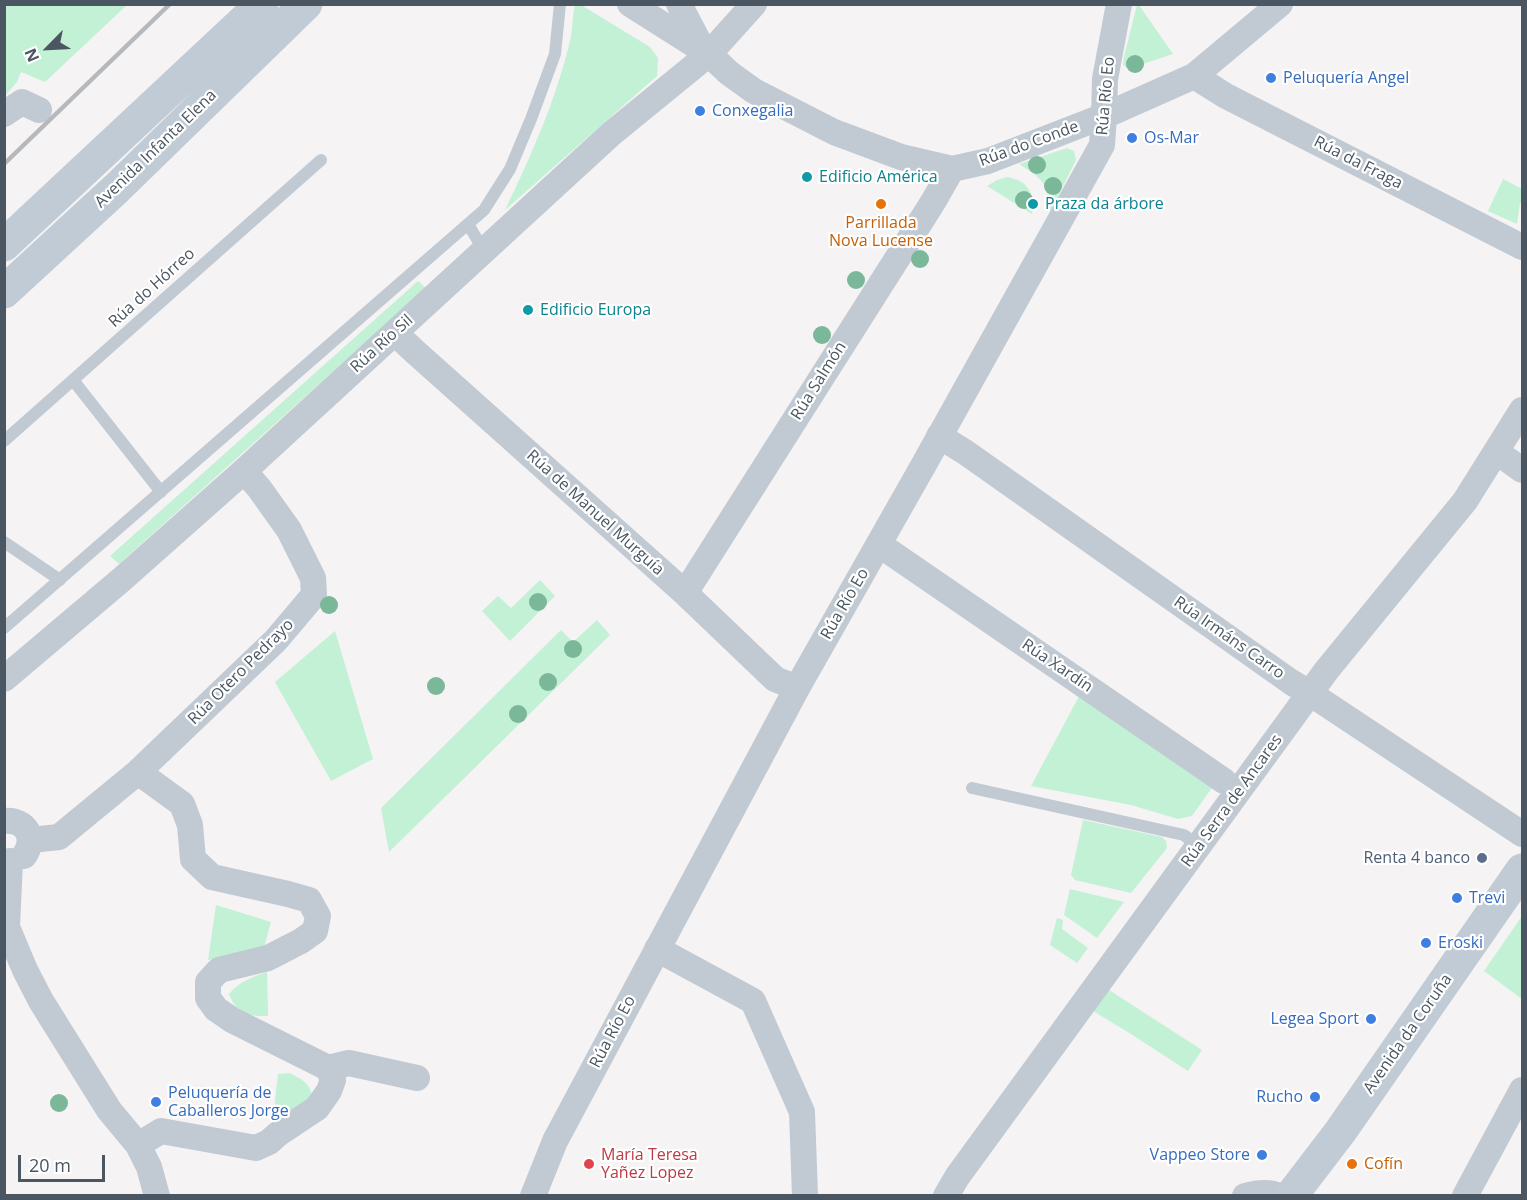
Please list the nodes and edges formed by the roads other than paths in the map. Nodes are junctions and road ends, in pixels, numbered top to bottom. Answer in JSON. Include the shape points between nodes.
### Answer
{"nodes":[{"id":1,"x":262,"y":4,"type":"edge"},
{"id":2,"x":306,"y":4,"type":"edge"},
{"id":3,"x":560,"y":4,"type":"edge"},
{"id":4,"x":630,"y":4,"type":"edge"},
{"id":5,"x":679,"y":4,"type":"edge"},
{"id":6,"x":754,"y":4,"type":"edge"},
{"id":7,"x":1119,"y":4,"type":"edge"},
{"id":8,"x":1280,"y":4,"type":"edge"},
{"id":9,"x":705,"y":51,"type":"junction"},
{"id":10,"x":1194,"y":76,"type":"junction"},
{"id":11,"x":39,"y":110,"type":"dead end"},
{"id":12,"x":4,"y":114,"type":"edge"},
{"id":13,"x":1104,"y":116,"type":"junction"},
{"id":14,"x":321,"y":160,"type":"dead end"},
{"id":15,"x":952,"y":169,"type":"junction"},
{"id":16,"x":468,"y":224,"type":"junction"},
{"id":17,"x":4,"y":245,"type":"edge"},
{"id":18,"x":1522,"y":247,"type":"edge"},
{"id":19,"x":484,"y":251,"type":"junction"},
{"id":20,"x":4,"y":292,"type":"edge"},
{"id":21,"x":396,"y":333,"type":"junction"},
{"id":22,"x":73,"y":380,"type":"junction"},
{"id":23,"x":1522,"y":410,"type":"edge"},
{"id":24,"x":939,"y":436,"type":"junction"},
{"id":25,"x":4,"y":441,"type":"edge"},
{"id":26,"x":244,"y":471,"type":"junction"},
{"id":27,"x":161,"y":492,"type":"junction"},
{"id":28,"x":4,"y":542,"type":"edge"},
{"id":29,"x":890,"y":552,"type":"dead end"},
{"id":30,"x":60,"y":580,"type":"junction"},
{"id":31,"x":685,"y":593,"type":"junction"},
{"id":32,"x":4,"y":628,"type":"edge"},
{"id":33,"x":4,"y":680,"type":"edge"},
{"id":34,"x":797,"y":688,"type":"junction"},
{"id":35,"x":1311,"y":694,"type":"junction"},
{"id":36,"x":138,"y":772,"type":"junction"},
{"id":37,"x":1224,"y":781,"type":"dead end"},
{"id":38,"x":972,"y":788,"type":"dead end"},
{"id":39,"x":4,"y":821,"type":"edge"},
{"id":40,"x":1522,"y":834,"type":"edge"},
{"id":41,"x":30,"y":840,"type":"junction"},
{"id":42,"x":1199,"y":847,"type":"junction"},
{"id":43,"x":7,"y":861,"type":"edge"},
{"id":44,"x":1522,"y":870,"type":"edge"},
{"id":45,"x":657,"y":949,"type":"junction"},
{"id":46,"x":328,"y":1068,"type":"junction"},
{"id":47,"x":417,"y":1078,"type":"dead end"},
{"id":48,"x":1522,"y":1090,"type":"edge"},
{"id":49,"x":138,"y":1145,"type":"junction"},
{"id":50,"x":157,"y":1196,"type":"edge"},
{"id":51,"x":533,"y":1196,"type":"edge"},
{"id":52,"x":805,"y":1196,"type":"edge"},
{"id":53,"x":946,"y":1196,"type":"edge"},
{"id":54,"x":1245,"y":1196,"type":"edge"},
{"id":55,"x":1280,"y":1196,"type":"edge"},
{"id":56,"x":1291,"y":1196,"type":"edge"},
{"id":57,"x":1465,"y":1196,"type":"edge"}],
"edges":[{"from":1,"to":17,"type":"street","name":"Avenida Infanta Elena"},
{"from":2,"to":20,"type":"street","name":"Avenida Infanta Elena"},
{"from":3,"to":16,"type":"lane","name":"Rúa Río Sil","via":[[555,54],[510,170],[484,210]]},
{"from":4,"to":9,"type":"street","name":"Rúa do Conde"},
{"from":5,"to":9,"type":"street","name":"Rúa do Conde"},
{"from":6,"to":9,"type":"street","name":"Rúa Río Sil"},
{"from":7,"to":13,"type":"street","name":"Rúa Río Eo","via":[[1105,79]]},
{"from":8,"to":10,"type":"street","name":"Rúa do Conde"},
{"from":9,"to":15,"type":"street","name":"Rúa do Conde","via":[[754,91],[834,132],[901,157]]},
{"from":9,"to":19,"type":"street","name":"Rúa Río Sil"},
{"from":10,"to":13,"type":"street","name":"Rúa do Conde"},
{"from":10,"to":18,"type":"street","name":"Rúa da Fraga"},
{"from":11,"to":12,"type":"street","via":[[22,102]]},
{"from":13,"to":15,"type":"street","name":"Rúa do Conde","via":[[988,161]]},
{"from":13,"to":24,"type":"street","name":"Rúa Río Eo","via":[[1102,145]]},
{"from":14,"to":22,"type":"lane","name":"Rúa do Hórreo"},
{"from":15,"to":31,"type":"street","name":"Rúa Salmón"},
{"from":16,"to":19,"type":"lane"},
{"from":16,"to":27,"type":"lane","name":"Rúa Río Sil"},
{"from":19,"to":21,"type":"street","name":"Rúa Río Sil"},
{"from":21,"to":26,"type":"street","name":"Rúa Río Sil"},
{"from":21,"to":31,"type":"street","name":"Rúa de Manuel Murguía"},
{"from":22,"to":25,"type":"lane","name":"Rúa do Hórreo"},
{"from":22,"to":27,"type":"lane"},
{"from":23,"to":35,"type":"street","name":"Rúa Serra de Ancares","via":[[1465,501]]},
{"from":24,"to":34,"type":"street","name":"Rúa Río Eo"},
{"from":24,"to":35,"type":"street","name":"Rúa Irmáns Carro"},
{"from":26,"to":33,"type":"street","name":"Rúa Río Sil"},
{"from":26,"to":36,"type":"street","name":"Rúa Otero Pedrayo","via":[[289,530],[313,578],[314,595],[276,640]]},
{"from":27,"to":30,"type":"lane","name":"Rúa Río Sil"},
{"from":28,"to":30,"type":"lane"},
{"from":29,"to":37,"type":"street","name":"Rúa Xardín"},
{"from":30,"to":32,"type":"lane","name":"Rúa Río Sil"},
{"from":31,"to":34,"type":"street","name":"Rúa de Manuel Murguía","via":[[775,679]]},
{"from":34,"to":45,"type":"street","name":"Rúa Río Eo"},
{"from":35,"to":40,"type":"street","name":"Rúa Irmáns Carro"},
{"from":35,"to":42,"type":"street","name":"Rúa Serra de Ancares"},
{"from":36,"to":41,"type":"street","name":"Rúa Otero Pedrayo","via":[[59,837]]},
{"from":36,"to":46,"type":"street","via":[[182,804],[190,825],[193,859],[212,877],[309,900],[318,916],[315,931],[268,958],[219,970],[208,982],[208,998],[232,1020]]},
{"from":38,"to":42,"type":"lane","via":[[1184,835]]},
{"from":39,"to":41,"type":"street","via":[[20,824]]},
{"from":41,"to":43,"type":"street","via":[[22,857]]},
{"from":42,"to":53,"type":"street","name":"Rúa Serra de Ancares"},
{"from":43,"to":49,"type":"street","via":[[7,927],[25,970],[109,1110]]},
{"from":44,"to":56,"type":"street","name":"Avenida da Coruña"},
{"from":45,"to":51,"type":"street","name":"Rúa Río Eo","via":[[555,1141]]},
{"from":45,"to":52,"type":"street","via":[[753,1001],[802,1112]]},
{"from":46,"to":47,"type":"street","via":[[349,1064]]},
{"from":46,"to":49,"type":"street","via":[[333,1080],[317,1108],[256,1148],[161,1131]]},
{"from":48,"to":57,"type":"street"},
{"from":49,"to":50,"type":"street"},
{"from":54,"to":55,"type":"street"}]}
